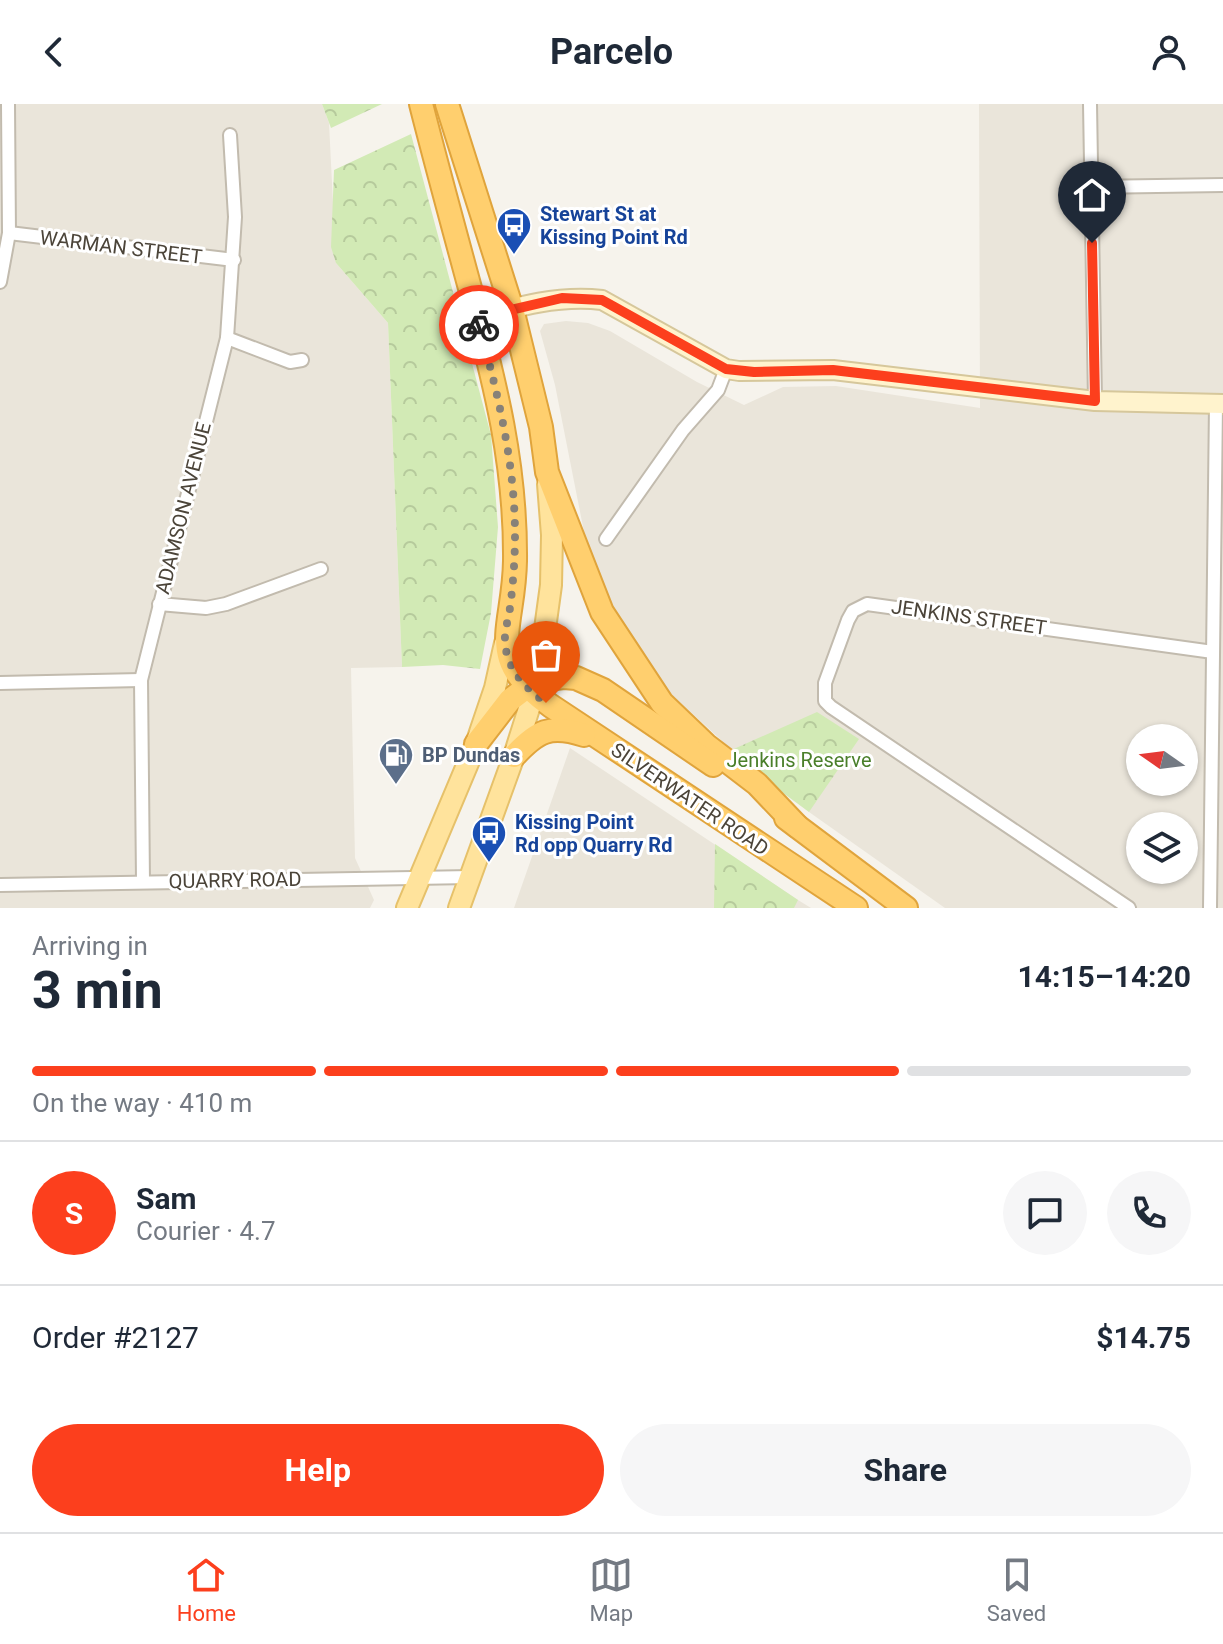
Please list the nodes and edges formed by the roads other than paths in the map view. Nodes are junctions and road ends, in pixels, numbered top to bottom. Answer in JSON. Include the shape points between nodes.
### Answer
{"nodes":[{"id":1,"x":8,"y":104,"type":"edge"},
{"id":2,"x":421,"y":104,"type":"edge"},
{"id":3,"x":447,"y":104,"type":"edge"},
{"id":4,"x":1090,"y":104,"type":"edge"},
{"id":5,"x":230,"y":135,"type":"dead end"},
{"id":6,"x":1223,"y":185,"type":"edge"},
{"id":7,"x":1091,"y":187,"type":"junction"},
{"id":8,"x":9,"y":233,"type":"junction"},
{"id":9,"x":234,"y":260,"type":"junction"},
{"id":10,"x":0,"y":282,"type":"edge"},
{"id":11,"x":512,"y":309,"type":"junction"},
{"id":12,"x":477,"y":318,"type":"junction"},
{"id":13,"x":227,"y":338,"type":"junction"},
{"id":14,"x":302,"y":360,"type":"dead end"},
{"id":15,"x":726,"y":369,"type":"junction"},
{"id":16,"x":1095,"y":401,"type":"junction"},
{"id":17,"x":1219,"y":404,"type":"edge"},
{"id":18,"x":547,"y":472,"type":"junction"},
{"id":19,"x":606,"y":539,"type":"dead end"},
{"id":20,"x":321,"y":569,"type":"dead end"},
{"id":21,"x":159,"y":604,"type":"junction"},
{"id":22,"x":505,"y":643,"type":"junction"},
{"id":23,"x":1213,"y":652,"type":"junction"},
{"id":24,"x":141,"y":680,"type":"junction"},
{"id":25,"x":0,"y":683,"type":"edge"},
{"id":26,"x":533,"y":687,"type":"junction"},
{"id":27,"x":1218,"y":725,"type":"edge"},
{"id":28,"x":604,"y":741,"type":"junction"},
{"id":29,"x":476,"y":744,"type":"junction"},
{"id":30,"x":514,"y":756,"type":"junction"},
{"id":31,"x":797,"y":826,"type":"junction"},
{"id":32,"x":419,"y":877,"type":"junction"},
{"id":33,"x":471,"y":877,"type":"junction"},
{"id":34,"x":143,"y":881,"type":"junction"},
{"id":35,"x":0,"y":885,"type":"edge"},
{"id":36,"x":407,"y":908,"type":"edge"},
{"id":37,"x":459,"y":908,"type":"edge"},
{"id":38,"x":856,"y":908,"type":"edge"},
{"id":39,"x":906,"y":908,"type":"edge"},
{"id":40,"x":1129,"y":908,"type":"edge"},
{"id":41,"x":1210,"y":908,"type":"edge"}],
"edges":[{"from":1,"to":8,"type":"street"},
{"from":2,"to":12,"type":"highway"},
{"from":3,"to":11,"type":"highway","name":"SILVERWATER ROAD"},
{"from":4,"to":7,"type":"street"},
{"from":5,"to":9,"type":"street","name":"ADAMSON AVENUE"},
{"from":6,"to":7,"type":"street"},
{"from":7,"to":16,"type":"street"},
{"from":8,"to":9,"type":"street","name":"WARMAN STREET"},
{"from":8,"to":10,"type":"street"},
{"from":9,"to":13,"type":"street","name":"ADAMSON AVENUE"},
{"from":11,"to":12,"type":"street"},
{"from":11,"to":15,"type":"street","via":[[562,298],[602,300]]},
{"from":11,"to":18,"type":"highway","name":"SILVERWATER ROAD"},
{"from":12,"to":22,"type":"highway","via":[[510,459],[515,572]]},
{"from":13,"to":14,"type":"street","via":[[290,362]]},
{"from":13,"to":21,"type":"street","name":"ADAMSON AVENUE"},
{"from":15,"to":16,"type":"street","via":[[833,370]]},
{"from":15,"to":19,"type":"street","via":[[718,390]]},
{"from":16,"to":17,"type":"street"},
{"from":17,"to":23,"type":"street"},
{"from":18,"to":26,"type":"main road","via":[[552,560],[547,622]]},
{"from":18,"to":31,"type":"highway","name":"SILVERWATER ROAD","via":[[602,612],[662,703],[757,784]]},
{"from":20,"to":21,"type":"street","via":[[226,604]]},
{"from":21,"to":24,"type":"street","name":"ADAMSON AVENUE"},
{"from":22,"to":26,"type":"highway","name":"SILVERWATER ROAD","via":[[511,666]]},
{"from":22,"to":29,"type":"main road"},
{"from":23,"to":27,"type":"street"},
{"from":23,"to":40,"type":"street","name":"JENKINS STREET","via":[[867,604],[848,620],[825,683],[825,701],[831,707]]},
{"from":24,"to":25,"type":"street"},
{"from":24,"to":34,"type":"street","name":"ADAMSON AVENUE"},
{"from":26,"to":28,"type":"highway","name":"SILVERWATER ROAD"},
{"from":26,"to":29,"type":"highway","via":[[510,700]]},
{"from":26,"to":30,"type":"main road"},
{"from":26,"to":31,"type":"highway","name":"SILVERWATER ROAD","via":[[576,678],[603,690]]},
{"from":27,"to":41,"type":"street"},
{"from":28,"to":30,"type":"highway","via":[[557,729],[536,735]]},
{"from":28,"to":38,"type":"highway","name":"SILVERWATER ROAD"},
{"from":29,"to":32,"type":"main road"},
{"from":30,"to":33,"type":"main road"},
{"from":31,"to":39,"type":"highway","name":"SILVERWATER ROAD"},
{"from":32,"to":33,"type":"street","name":"QUARRY ROAD"},
{"from":32,"to":34,"type":"street","name":"QUARRY ROAD"},
{"from":32,"to":36,"type":"main road"},
{"from":33,"to":37,"type":"main road"},
{"from":34,"to":35,"type":"street","name":"QUARRY ROAD"}]}
